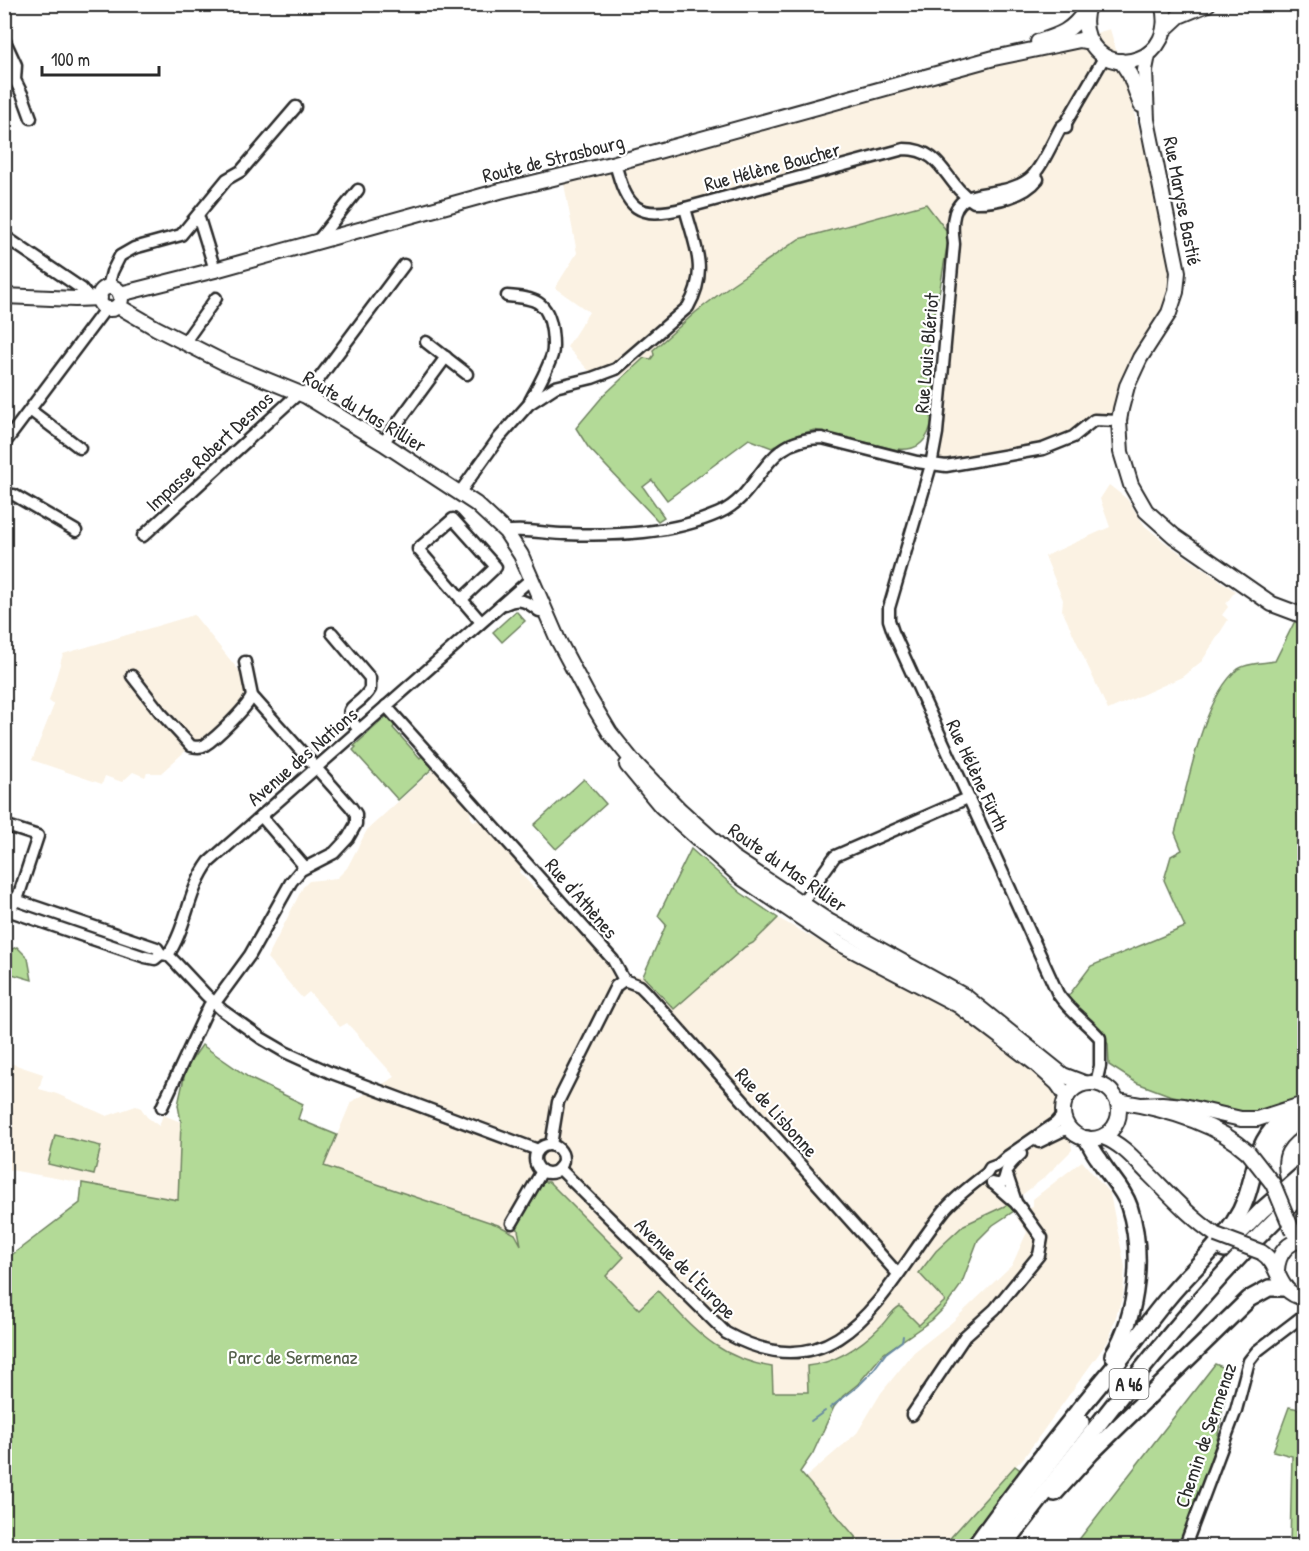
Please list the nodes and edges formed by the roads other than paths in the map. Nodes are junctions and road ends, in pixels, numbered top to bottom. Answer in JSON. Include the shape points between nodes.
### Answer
{"nodes":[{"id":1,"x":1162,"y":4,"type":"edge"},
{"id":2,"x":1208,"y":4,"type":"edge"},
{"id":3,"x":1088,"y":7,"type":"edge"},
{"id":4,"x":1165,"y":29,"type":"junction"},
{"id":5,"x":4,"y":39,"type":"edge"},
{"id":6,"x":1091,"y":42,"type":"junction"},
{"id":7,"x":1148,"y":55,"type":"junction"},
{"id":8,"x":1105,"y":56,"type":"junction"},
{"id":9,"x":994,"y":58,"type":"junction"},
{"id":10,"x":1121,"y":61,"type":"junction"},
{"id":11,"x":296,"y":107,"type":"dead end"},
{"id":12,"x":31,"y":118,"type":"dead end"},
{"id":13,"x":1147,"y":120,"type":"junction"},
{"id":14,"x":615,"y":163,"type":"junction"},
{"id":15,"x":953,"y":183,"type":"junction"},
{"id":16,"x":358,"y":190,"type":"dead end"},
{"id":17,"x":974,"y":198,"type":"junction"},
{"id":18,"x":685,"y":208,"type":"junction"},
{"id":19,"x":956,"y":209,"type":"junction"},
{"id":20,"x":198,"y":215,"type":"junction"},
{"id":21,"x":4,"y":236,"type":"edge"},
{"id":22,"x":316,"y":243,"type":"junction"},
{"id":23,"x":404,"y":266,"type":"dead end"},
{"id":24,"x":215,"y":270,"type":"junction"},
{"id":25,"x":4,"y":296,"type":"edge"},
{"id":26,"x":507,"y":296,"type":"dead end"},
{"id":27,"x":216,"y":297,"type":"dead end"},
{"id":28,"x":107,"y":298,"type":"junction"},
{"id":29,"x":426,"y":342,"type":"dead end"},
{"id":30,"x":184,"y":343,"type":"junction"},
{"id":31,"x":446,"y":357,"type":"junction"},
{"id":32,"x":467,"y":374,"type":"dead end"},
{"id":33,"x":302,"y":394,"type":"junction"},
{"id":34,"x":529,"y":404,"type":"junction"},
{"id":35,"x":30,"y":411,"type":"junction"},
{"id":36,"x":1119,"y":421,"type":"junction"},
{"id":37,"x":383,"y":443,"type":"junction"},
{"id":38,"x":4,"y":444,"type":"edge"},
{"id":39,"x":80,"y":448,"type":"dead end"},
{"id":40,"x":931,"y":465,"type":"junction"},
{"id":41,"x":460,"y":492,"type":"junction"},
{"id":42,"x":4,"y":495,"type":"edge"},
{"id":43,"x":76,"y":531,"type":"dead end"},
{"id":44,"x":143,"y":536,"type":"dead end"},
{"id":45,"x":509,"y":537,"type":"junction"},
{"id":46,"x":529,"y":580,"type":"junction"},
{"id":47,"x":461,"y":600,"type":"junction"},
{"id":48,"x":497,"y":609,"type":"junction"},
{"id":49,"x":539,"y":611,"type":"junction"},
{"id":50,"x":1305,"y":616,"type":"edge"},
{"id":51,"x":480,"y":622,"type":"junction"},
{"id":52,"x":332,"y":633,"type":"dead end"},
{"id":53,"x":245,"y":662,"type":"dead end"},
{"id":54,"x":132,"y":676,"type":"dead end"},
{"id":55,"x":252,"y":696,"type":"junction"},
{"id":56,"x":386,"y":706,"type":"junction"},
{"id":57,"x":359,"y":730,"type":"junction"},
{"id":58,"x":317,"y":767,"type":"junction"},
{"id":59,"x":968,"y":798,"type":"junction"},
{"id":60,"x":261,"y":816,"type":"junction"},
{"id":61,"x":4,"y":825,"type":"edge"},
{"id":62,"x":305,"y":867,"type":"junction"},
{"id":63,"x":10,"y":898,"type":"edge"},
{"id":64,"x":798,"y":908,"type":"junction"},
{"id":65,"x":8,"y":910,"type":"edge"},
{"id":66,"x":165,"y":955,"type":"junction"},
{"id":67,"x":624,"y":980,"type":"junction"},
{"id":68,"x":214,"y":1002,"type":"junction"},
{"id":69,"x":1090,"y":1083,"type":"junction"},
{"id":70,"x":1066,"y":1097,"type":"junction"},
{"id":71,"x":1118,"y":1101,"type":"junction"},
{"id":72,"x":1142,"y":1105,"type":"junction"},
{"id":73,"x":162,"y":1107,"type":"dead end"},
{"id":74,"x":1301,"y":1111,"type":"edge"},
{"id":75,"x":1066,"y":1121,"type":"junction"},
{"id":76,"x":1103,"y":1137,"type":"junction"},
{"id":77,"x":1087,"y":1139,"type":"junction"},
{"id":78,"x":551,"y":1145,"type":"junction"},
{"id":79,"x":538,"y":1150,"type":"junction"},
{"id":80,"x":559,"y":1168,"type":"junction"},
{"id":81,"x":542,"y":1171,"type":"junction"},
{"id":82,"x":1004,"y":1171,"type":"junction"},
{"id":83,"x":1305,"y":1173,"type":"edge"},
{"id":84,"x":990,"y":1180,"type":"junction"},
{"id":85,"x":1273,"y":1184,"type":"junction"},
{"id":86,"x":1305,"y":1192,"type":"edge"},
{"id":87,"x":1018,"y":1205,"type":"junction"},
{"id":88,"x":512,"y":1223,"type":"dead end"},
{"id":89,"x":1300,"y":1236,"type":"edge"},
{"id":90,"x":1277,"y":1270,"type":"junction"},
{"id":91,"x":898,"y":1274,"type":"junction"},
{"id":92,"x":1288,"y":1291,"type":"junction"},
{"id":93,"x":1305,"y":1298,"type":"edge"},
{"id":94,"x":1301,"y":1318,"type":"edge"},
{"id":95,"x":1088,"y":1396,"type":"junction"},
{"id":96,"x":912,"y":1415,"type":"dead end"},
{"id":97,"x":1029,"y":1514,"type":"junction"},
{"id":98,"x":975,"y":1546,"type":"edge"},
{"id":99,"x":987,"y":1546,"type":"edge"},
{"id":100,"x":1004,"y":1546,"type":"edge"},
{"id":101,"x":1185,"y":1546,"type":"edge"}],
"edges":[{"from":1,"to":4,"type":"main road"},
{"from":2,"to":4,"type":"main road","via":[[1183,13]]},
{"from":3,"to":6,"type":"main road","via":[[1085,21]]},
{"from":3,"to":9,"type":"main road","name":"Route de Strasbourg","via":[[1069,30]]},
{"from":4,"to":7,"type":"main road"},
{"from":5,"to":12,"type":"street"},
{"from":6,"to":8,"type":"main road"},
{"from":6,"to":9,"type":"main road","name":"Route de Strasbourg","via":[[1080,40]]},
{"from":7,"to":10,"type":"main road"},
{"from":7,"to":13,"type":"main road","name":"Rue Maryse Bastié"},
{"from":8,"to":10,"type":"main road"},
{"from":8,"to":17,"type":"street","via":[[1033,184],[1019,194]]},
{"from":9,"to":14,"type":"main road","name":"Route de Strasbourg"},
{"from":10,"to":13,"type":"main road","name":"Rue Maryse Bastié"},
{"from":11,"to":20,"type":"street"},
{"from":13,"to":36,"type":"main road","name":"Rue Maryse Bastié","via":[[1178,272],[1169,313],[1127,386]]},
{"from":14,"to":18,"type":"street","name":"Rue Hélène Boucher","via":[[628,199],[646,213]]},
{"from":14,"to":22,"type":"main road","name":"Route de Strasbourg"},
{"from":15,"to":17,"type":"street"},
{"from":15,"to":18,"type":"street","name":"Rue Hélène Boucher","via":[[928,153],[904,149]]},
{"from":15,"to":19,"type":"street","name":"Rue Louis Blériot"},
{"from":16,"to":22,"type":"street"},
{"from":17,"to":19,"type":"street","via":[[960,202]]},
{"from":18,"to":34,"type":"street","via":[[699,263],[699,279],[688,307],[616,369],[555,387]]},
{"from":19,"to":40,"type":"street","name":"Rue Louis Blériot"},
{"from":20,"to":24,"type":"street"},
{"from":20,"to":28,"type":"street","via":[[181,235],[126,251],[116,262]]},
{"from":21,"to":28,"type":"street","via":[[82,289]]},
{"from":22,"to":24,"type":"main road","name":"Route de Strasbourg"},
{"from":23,"to":33,"type":"street","name":"Impasse Robert Desnos"},
{"from":24,"to":28,"type":"main road","name":"Route de Strasbourg"},
{"from":25,"to":28,"type":"main road","name":"Route de Strasbourg"},
{"from":26,"to":34,"type":"street","via":[[538,302],[550,318],[553,352]]},
{"from":27,"to":30,"type":"street"},
{"from":28,"to":30,"type":"main road","name":"Route du Mas Rillier"},
{"from":28,"to":35,"type":"street"},
{"from":29,"to":31,"type":"street"},
{"from":30,"to":33,"type":"main road","name":"Route du Mas Rillier"},
{"from":31,"to":32,"type":"street"},
{"from":31,"to":37,"type":"street"},
{"from":33,"to":37,"type":"main road","name":"Route du Mas Rillier"},
{"from":33,"to":44,"type":"street","name":"Impasse Robert Desnos"},
{"from":34,"to":41,"type":"street"},
{"from":35,"to":38,"type":"street"},
{"from":35,"to":39,"type":"street"},
{"from":36,"to":40,"type":"street","via":[[1094,420],[1073,437],[1042,449],[966,464]]},
{"from":36,"to":50,"type":"main road","name":"Rue Maryse Bastié","via":[[1121,452],[1131,485],[1146,511],[1174,536],[1272,604]]},
{"from":37,"to":41,"type":"main road","name":"Route du Mas Rillier"},
{"from":40,"to":45,"type":"street","via":[[822,438],[808,438],[794,442],[771,458],[745,495],[732,506],[691,523],[637,533]]},
{"from":40,"to":59,"type":"street","name":"Rue Hélène Fürth","via":[[889,608],[889,620]]},
{"from":41,"to":45,"type":"main road","name":"Route du Mas Rillier"},
{"from":42,"to":43,"type":"street","via":[[14,495]]},
{"from":45,"to":46,"type":"main road","name":"Route du Mas Rillier"},
{"from":46,"to":48,"type":"street","name":"Avenue des Nations"},
{"from":46,"to":49,"type":"main road","name":"Route du Mas Rillier"},
{"from":46,"to":64,"type":"main road","name":"Route du Mas Rillier","via":[[589,698],[631,759],[732,857]]},
{"from":47,"to":47,"type":"street","via":[[418,549],[453,519],[496,567]]},
{"from":47,"to":51,"type":"street"},
{"from":48,"to":49,"type":"street","name":"Avenue des Nations","via":[[518,599]]},
{"from":48,"to":51,"type":"street","name":"Avenue des Nations"},
{"from":49,"to":64,"type":"main road","name":"Route du Mas Rillier","via":[[597,724],[661,806],[742,878]]},
{"from":51,"to":56,"type":"street","name":"Avenue des Nations"},
{"from":52,"to":57,"type":"street","via":[[369,678],[370,690],[348,715]]},
{"from":53,"to":55,"type":"street"},
{"from":54,"to":55,"type":"street","via":[[191,746],[203,746],[246,707]]},
{"from":55,"to":58,"type":"street"},
{"from":56,"to":57,"type":"street","name":"Avenue des Nations"},
{"from":56,"to":67,"type":"street","name":"Rue d'Athènes","via":[[613,960]]},
{"from":57,"to":58,"type":"street","name":"Avenue des Nations"},
{"from":58,"to":60,"type":"street","name":"Avenue des Nations"},
{"from":58,"to":62,"type":"street","via":[[356,814],[356,824],[334,853]]},
{"from":59,"to":64,"type":"street","via":[[835,856]]},
{"from":59,"to":69,"type":"street","name":"Rue Hélène Fürth","via":[[1058,994],[1067,1008],[1100,1038],[1100,1058]]},
{"from":60,"to":62,"type":"street"},
{"from":60,"to":66,"type":"street","name":"Avenue des Nations","via":[[200,874],[176,943]]},
{"from":61,"to":63,"type":"street","via":[[38,837],[19,894]]},
{"from":62,"to":68,"type":"street","via":[[291,882],[250,955]]},
{"from":63,"to":65,"type":"street"},
{"from":63,"to":66,"type":"street","via":[[157,948]]},
{"from":64,"to":69,"type":"main road","name":"Route du Mas Rillier","via":[[966,997],[1063,1075]]},
{"from":64,"to":70,"type":"main road","name":"Route du Mas Rillier","via":[[837,942],[958,1005],[1036,1064]]},
{"from":65,"to":66,"type":"street","via":[[145,957]]},
{"from":66,"to":68,"type":"street"},
{"from":67,"to":78,"type":"street","via":[[616,986],[558,1102]]},
{"from":67,"to":91,"type":"street","name":"Rue de Lisbonne","via":[[646,992]]},
{"from":68,"to":73,"type":"street"},
{"from":68,"to":79,"type":"street","via":[[261,1038],[301,1060]]},
{"from":69,"to":70,"type":"main road","via":[[1077,1086]]},
{"from":69,"to":71,"type":"main road","via":[[1110,1089]]},
{"from":70,"to":75,"type":"main road"},
{"from":71,"to":72,"type":"main road"},
{"from":71,"to":76,"type":"main road","via":[[1115,1126]]},
{"from":72,"to":74,"type":"main road","via":[[1184,1106],[1241,1119]]},
{"from":72,"to":85,"type":"main road","bridge":true,"via":[[1231,1138],[1248,1152]]},
{"from":74,"to":85,"type":"main road","via":[[1270,1153]]},
{"from":74,"to":95,"type":"highway","via":[[1277,1122],[1261,1144],[1234,1222]]},
{"from":75,"to":77,"type":"main road","via":[[1080,1137]]},
{"from":75,"to":82,"type":"street"},
{"from":76,"to":77,"type":"main road"},
{"from":76,"to":90,"type":"main road","bridge":true,"via":[[1115,1141],[1202,1225],[1261,1252]]},
{"from":77,"to":95,"type":"highway","via":[[1129,1206],[1136,1276],[1134,1301],[1121,1343]]},
{"from":78,"to":79,"type":"street"},
{"from":78,"to":80,"type":"street","via":[[562,1154]]},
{"from":79,"to":81,"type":"street","via":[[536,1164]]},
{"from":80,"to":81,"type":"street"},
{"from":80,"to":91,"type":"street","name":"Avenue de l'Europe","via":[[708,1317],[742,1342],[789,1352],[834,1341],[870,1312]]},
{"from":81,"to":88,"type":"street"},
{"from":82,"to":84,"type":"street","via":[[1004,1182]]},
{"from":82,"to":84,"type":"street","via":[[990,1168]]},
{"from":82,"to":87,"type":"street"},
{"from":83,"to":99,"type":"highway","number":"A 46","via":[[1246,1227],[1174,1305]]},
{"from":84,"to":87,"type":"street"},
{"from":84,"to":91,"type":"street","name":"Avenue de l'Europe","via":[[956,1198]]},
{"from":85,"to":89,"type":"main road","bridge":true},
{"from":86,"to":97,"type":"highway","number":"A 46","via":[[1234,1260],[1179,1323]]},
{"from":87,"to":96,"type":"street","via":[[1042,1238],[1039,1256],[965,1336]]},
{"from":89,"to":90,"type":"main road","via":[[1280,1255]]},
{"from":90,"to":92,"type":"main road"},
{"from":92,"to":93,"type":"main road"},
{"from":92,"to":94,"type":"street","via":[[1299,1304]]},
{"from":92,"to":97,"type":"highway","via":[[1269,1288],[1249,1299],[1091,1453],[1059,1490]]},
{"from":94,"to":101,"type":"street","name":"Chemin de Sermenaz","via":[[1249,1361],[1236,1410]]},
{"from":95,"to":98,"type":"highway"},
{"from":97,"to":100,"type":"highway","number":"A 46"}]}
